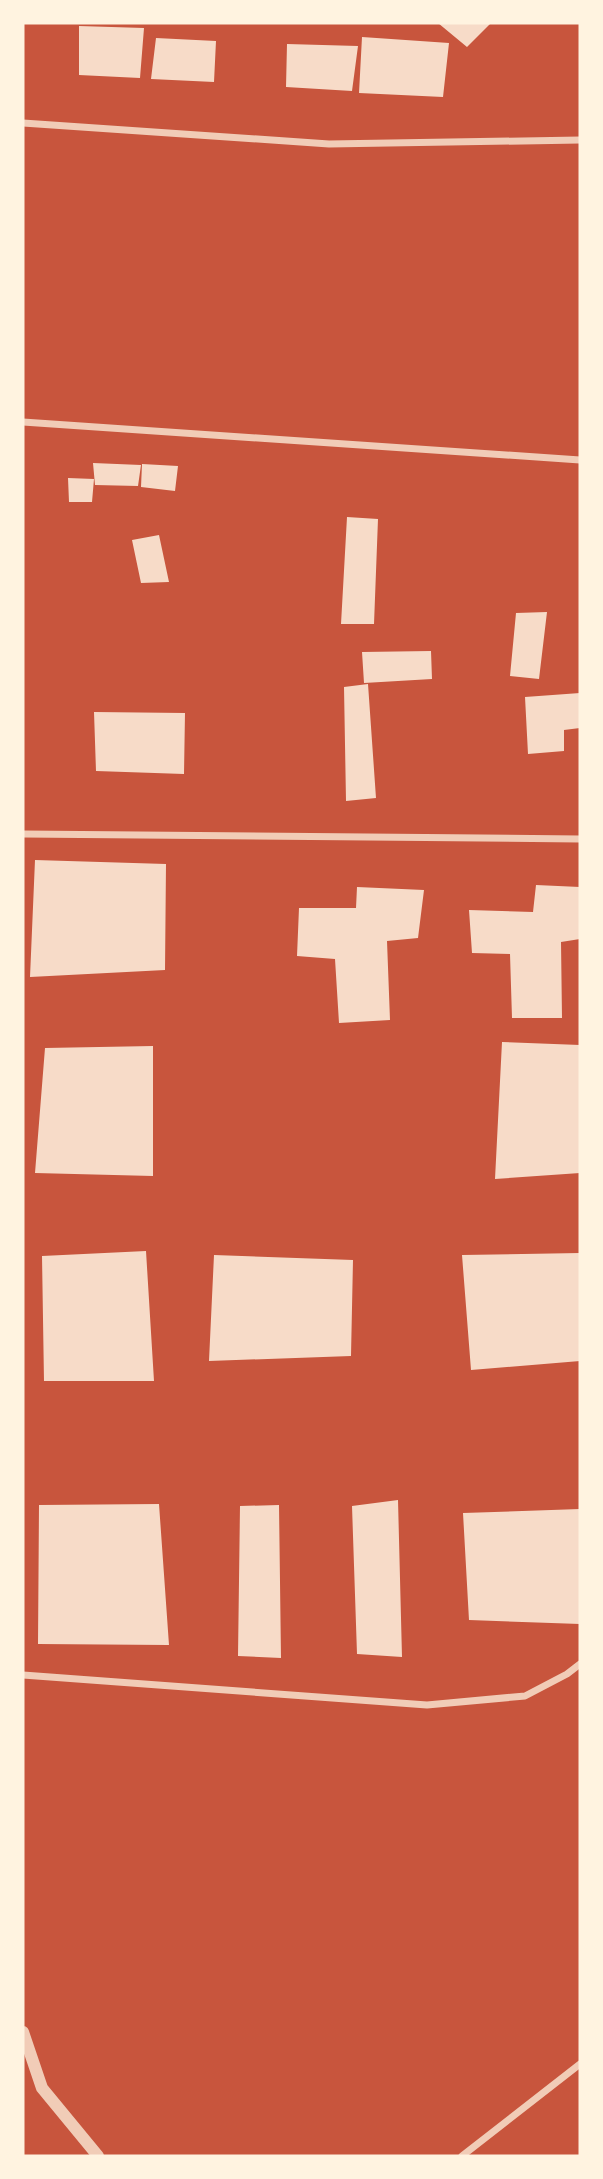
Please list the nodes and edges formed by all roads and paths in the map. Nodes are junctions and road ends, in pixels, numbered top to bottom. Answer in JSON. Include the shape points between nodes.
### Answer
{"nodes":[{"id":1,"x":23,"y":123,"type":"edge"},
{"id":2,"x":580,"y":140,"type":"edge"},
{"id":3,"x":23,"y":422,"type":"edge"},
{"id":4,"x":580,"y":460,"type":"edge"},
{"id":5,"x":23,"y":834,"type":"edge"},
{"id":6,"x":580,"y":839,"type":"edge"},
{"id":7,"x":580,"y":1664,"type":"edge"},
{"id":8,"x":23,"y":1675,"type":"edge"},
{"id":9,"x":23,"y":2032,"type":"edge"},
{"id":10,"x":580,"y":2064,"type":"edge"},
{"id":11,"x":98,"y":2156,"type":"edge"},
{"id":12,"x":462,"y":2156,"type":"edge"}],
"edges":[{"from":1,"to":2,"type":"street","via":[[329,144]]},
{"from":3,"to":4,"type":"street"},
{"from":5,"to":6,"type":"street"},
{"from":7,"to":8,"type":"street","via":[[525,1696],[427,1704]]},
{"from":9,"to":11,"type":"street","via":[[42,2088]]},
{"from":10,"to":12,"type":"street"}]}
